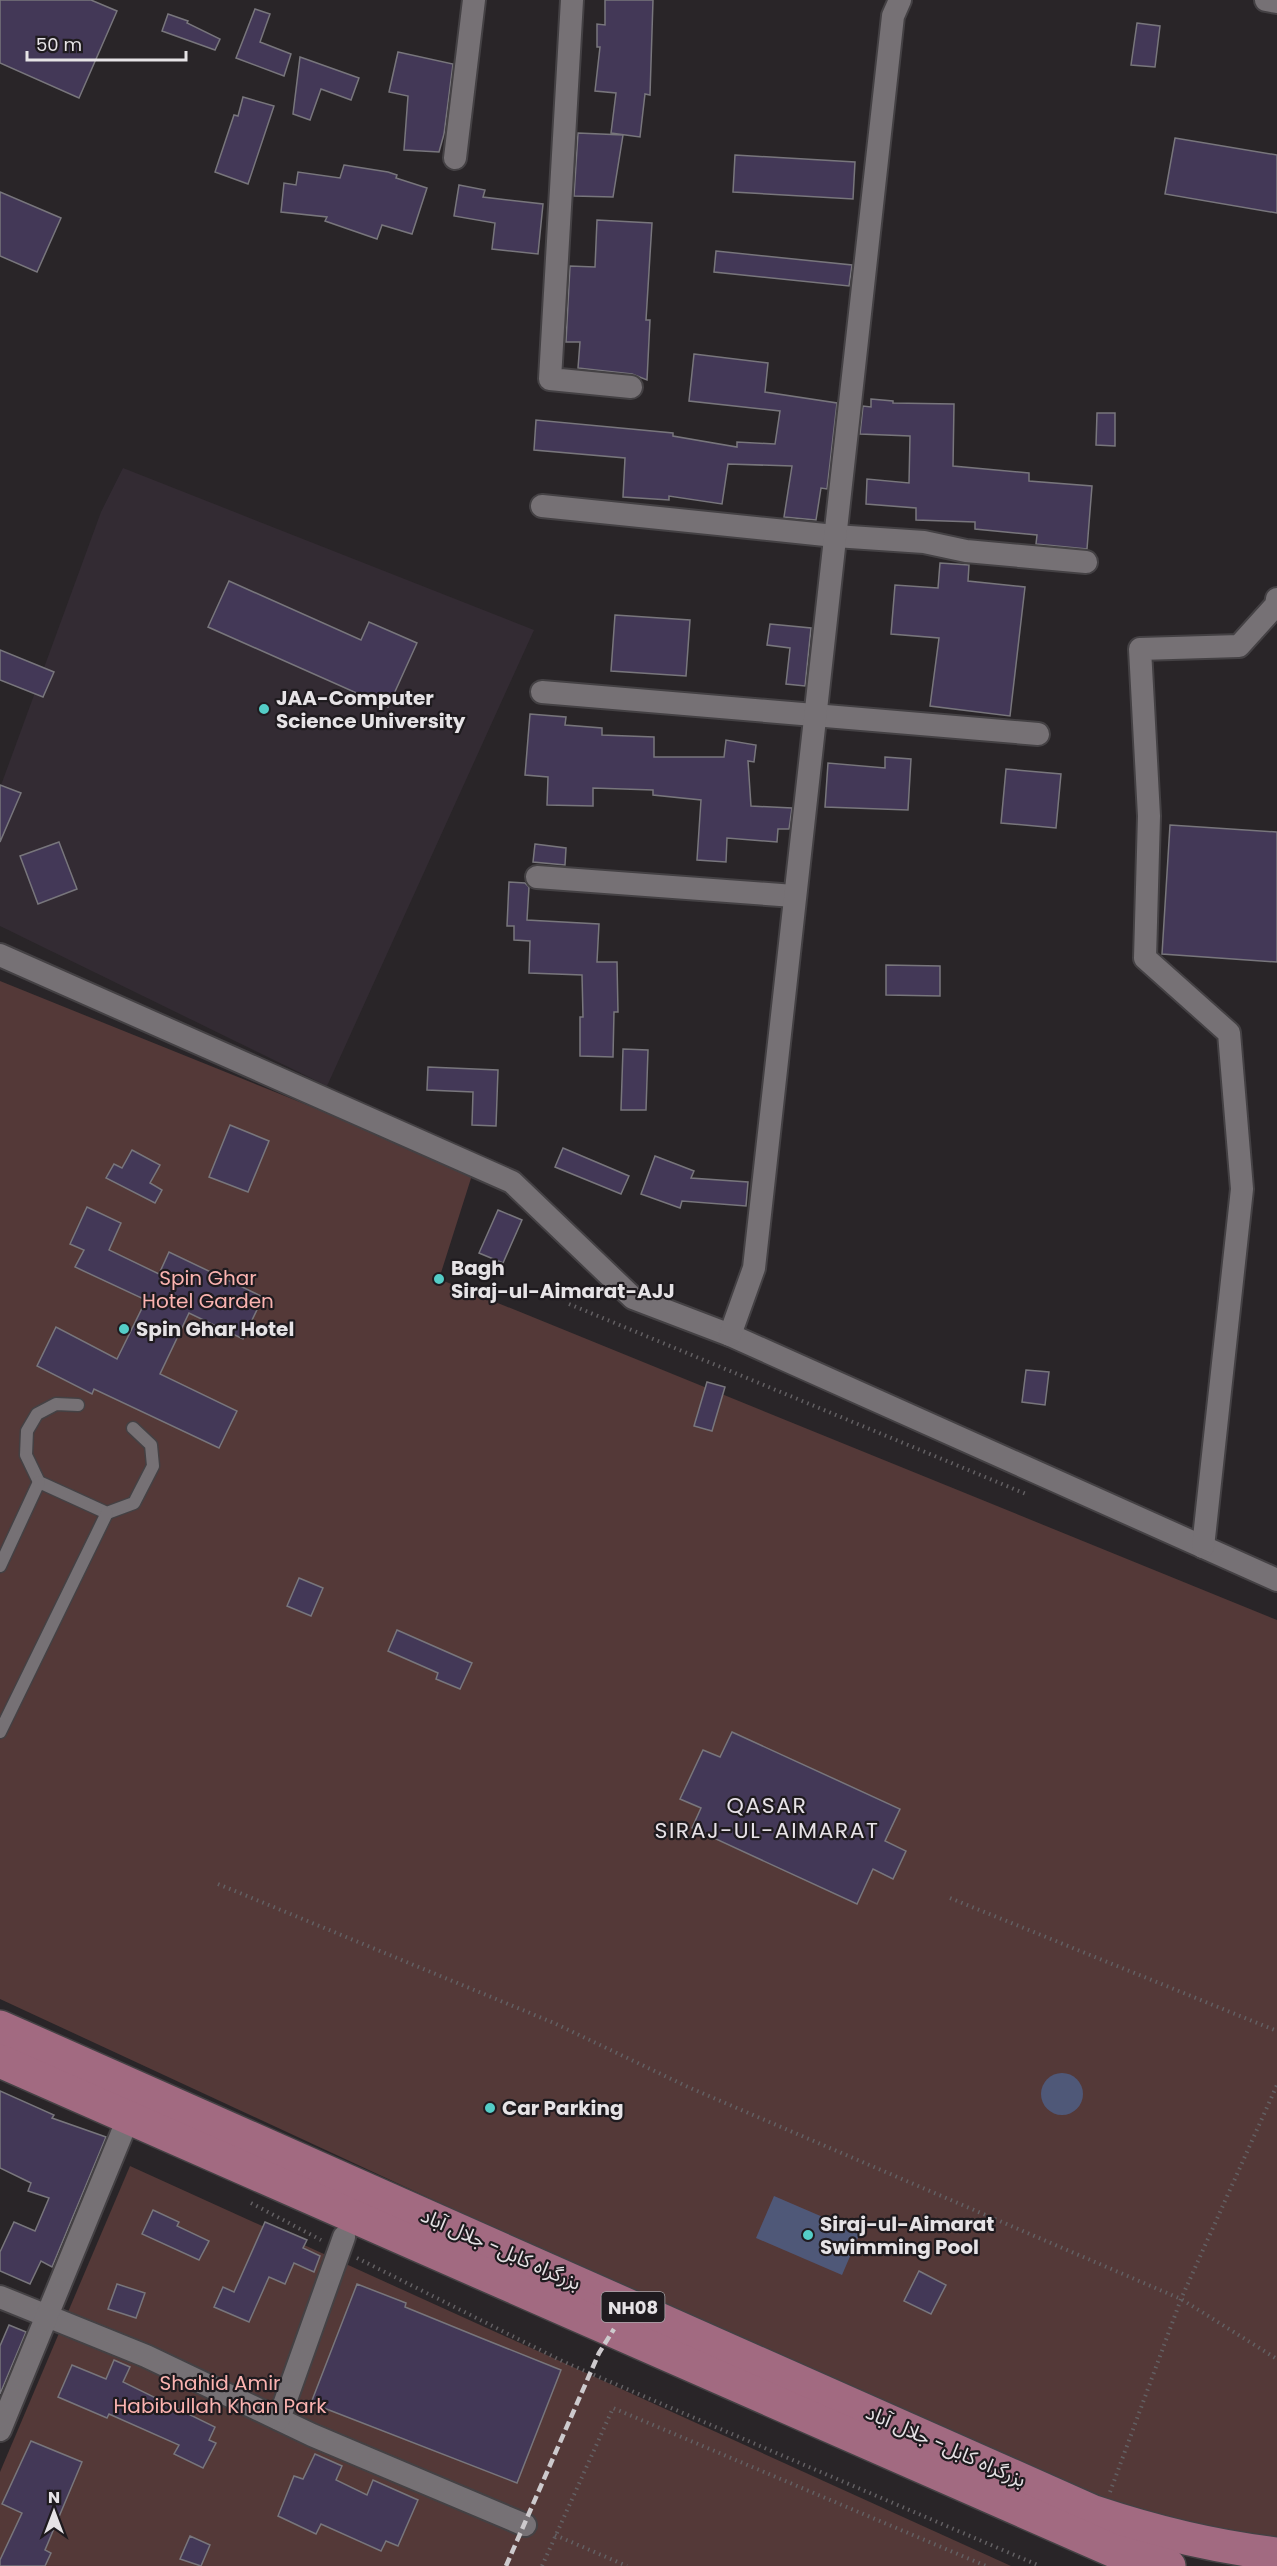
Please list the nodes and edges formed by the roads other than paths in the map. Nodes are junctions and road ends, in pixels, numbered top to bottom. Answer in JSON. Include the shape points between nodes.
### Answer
{"nodes":[{"id":1,"x":474,"y":0,"type":"edge"},
{"id":2,"x":572,"y":0,"type":"edge"},
{"id":3,"x":900,"y":0,"type":"edge"},
{"id":4,"x":1266,"y":0,"type":"edge"},
{"id":5,"x":1277,"y":2,"type":"edge"},
{"id":6,"x":455,"y":158,"type":"dead end"},
{"id":7,"x":631,"y":387,"type":"dead end"},
{"id":8,"x":542,"y":506,"type":"dead end"},
{"id":9,"x":835,"y":536,"type":"junction"},
{"id":10,"x":1086,"y":562,"type":"dead end"},
{"id":11,"x":1277,"y":599,"type":"edge"},
{"id":12,"x":542,"y":693,"type":"dead end"},
{"id":13,"x":816,"y":717,"type":"junction"},
{"id":14,"x":1038,"y":734,"type":"dead end"},
{"id":15,"x":537,"y":877,"type":"dead end"},
{"id":16,"x":794,"y":896,"type":"junction"},
{"id":17,"x":0,"y":955,"type":"edge"},
{"id":18,"x":730,"y":1335,"type":"junction"},
{"id":19,"x":78,"y":1405,"type":"dead end"},
{"id":20,"x":133,"y":1428,"type":"dead end"},
{"id":21,"x":39,"y":1482,"type":"junction"},
{"id":22,"x":107,"y":1513,"type":"junction"},
{"id":23,"x":1203,"y":1547,"type":"junction"},
{"id":24,"x":0,"y":1566,"type":"edge"},
{"id":25,"x":1277,"y":1580,"type":"edge"},
{"id":26,"x":0,"y":1732,"type":"edge"},
{"id":27,"x":0,"y":2027,"type":"edge"},
{"id":28,"x":0,"y":2061,"type":"edge"},
{"id":29,"x":135,"y":2103,"type":"junction"},
{"id":30,"x":342,"y":2243,"type":"road end"},
{"id":31,"x":0,"y":2297,"type":"edge"},
{"id":32,"x":46,"y":2315,"type":"junction"},
{"id":33,"x":279,"y":2419,"type":"junction"},
{"id":34,"x":0,"y":2430,"type":"edge"},
{"id":35,"x":525,"y":2524,"type":"dead end"},
{"id":36,"x":1277,"y":2554,"type":"edge"},
{"id":37,"x":1169,"y":2566,"type":"edge"}],
"edges":[{"from":1,"to":6,"type":"street"},
{"from":2,"to":7,"type":"street","via":[[550,379]]},
{"from":3,"to":9,"type":"street","via":[[893,16]]},
{"from":4,"to":5,"type":"street"},
{"from":8,"to":9,"type":"street"},
{"from":9,"to":10,"type":"street","via":[[924,542],[966,551]]},
{"from":9,"to":13,"type":"street"},
{"from":11,"to":23,"type":"street","via":[[1239,646],[1140,649],[1149,816],[1145,958],[1229,1033],[1242,1189]]},
{"from":12,"to":13,"type":"street"},
{"from":13,"to":14,"type":"street"},
{"from":13,"to":16,"type":"street"},
{"from":15,"to":16,"type":"street"},
{"from":16,"to":18,"type":"street","via":[[754,1268]]},
{"from":17,"to":18,"type":"street","via":[[512,1182],[633,1298]]},
{"from":18,"to":23,"type":"street"},
{"from":19,"to":21,"type":"lane","via":[[56,1404],[38,1413],[27,1431],[26,1455]]},
{"from":20,"to":22,"type":"lane","via":[[150,1445],[153,1466],[134,1503]]},
{"from":21,"to":22,"type":"lane"},
{"from":21,"to":24,"type":"lane"},
{"from":22,"to":26,"type":"lane"},
{"from":23,"to":25,"type":"street"},
{"from":27,"to":29,"type":"highway","name":"بزرگراه کابل- جلال آباد","number":"NH08"},
{"from":28,"to":29,"type":"highway","name":"بزرگراه کابل- جلال آباد","number":"NH08"},
{"from":29,"to":32,"type":"street"},
{"from":29,"to":36,"type":"highway","name":"بزرگراه کابل- جلال آباد","number":"NH08","via":[[1094,2512],[1144,2528]]},
{"from":29,"to":37,"type":"highway","name":"بزرگراه کابل- جلال آباد","number":"NH08","via":[[1114,2551]]},
{"from":30,"to":33,"type":"street"},
{"from":31,"to":32,"type":"street"},
{"from":32,"to":33,"type":"street","via":[[146,2356]]},
{"from":32,"to":34,"type":"street"},
{"from":33,"to":35,"type":"street"}]}
